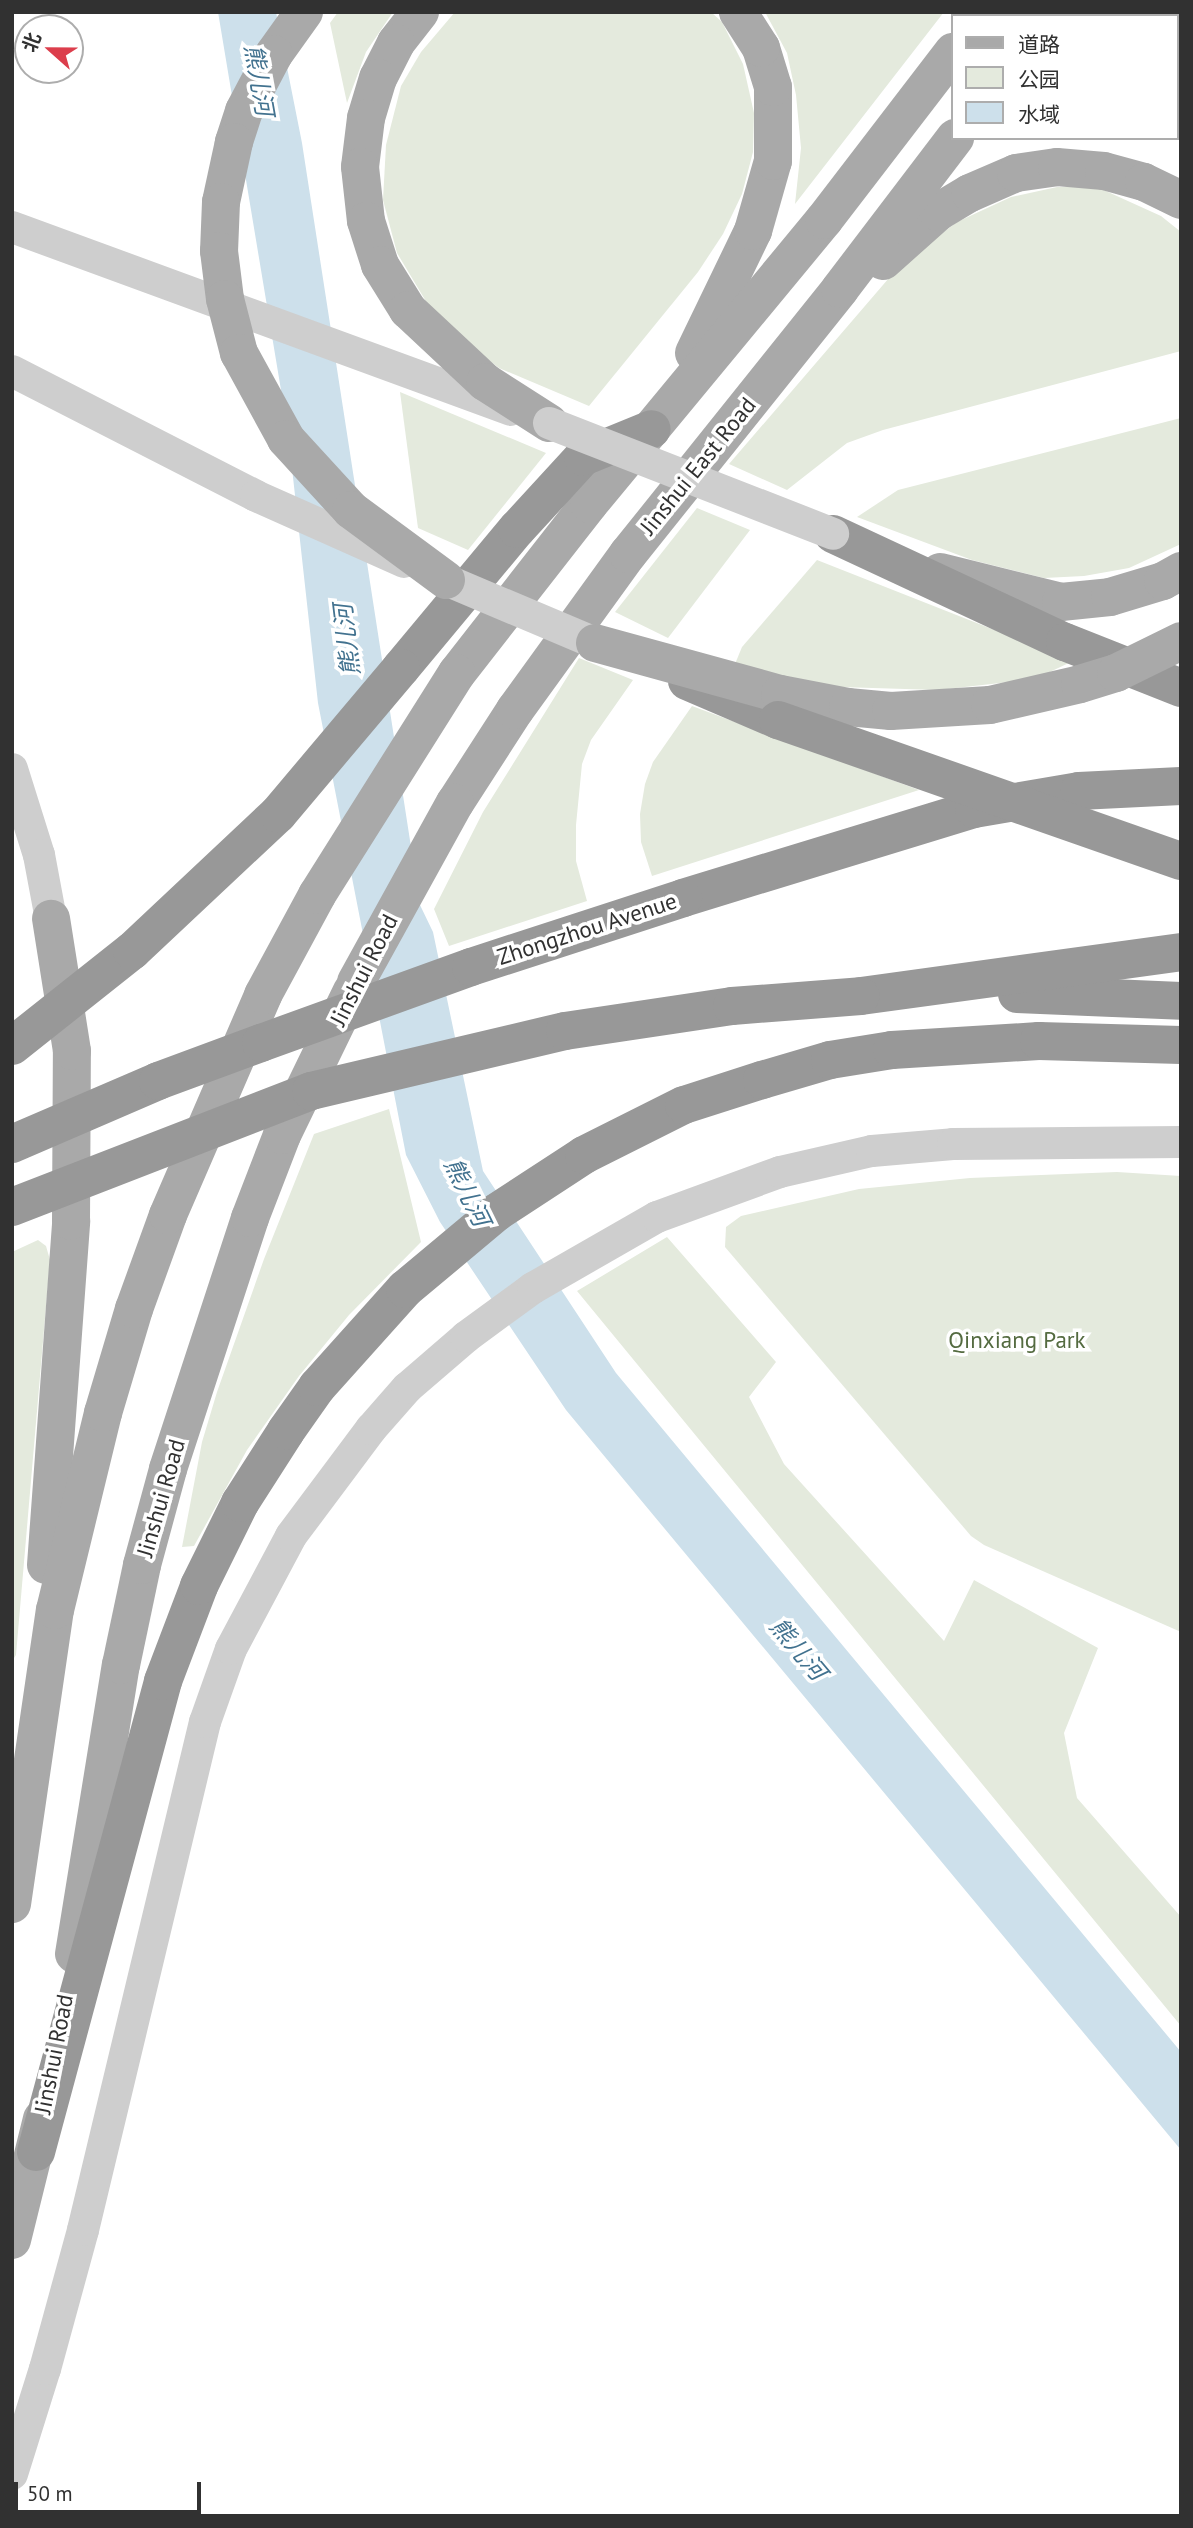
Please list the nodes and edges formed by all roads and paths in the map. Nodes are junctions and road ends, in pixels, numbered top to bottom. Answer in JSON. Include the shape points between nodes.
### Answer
{"nodes":[{"id":1,"x":304,"y":12,"type":"edge"},
{"id":2,"x":421,"y":12,"type":"edge"},
{"id":3,"x":738,"y":12,"type":"edge"},
{"id":4,"x":951,"y":55,"type":"edge"},
{"id":5,"x":951,"y":144,"type":"edge"},
{"id":6,"x":1181,"y":200,"type":"edge"},
{"id":7,"x":12,"y":226,"type":"edge"},
{"id":8,"x":12,"y":371,"type":"edge"},
{"id":9,"x":769,"y":378,"type":"junction"},
{"id":10,"x":549,"y":423,"type":"junction"},
{"id":11,"x":653,"y":427,"type":"junction"},
{"id":12,"x":833,"y":534,"type":"junction"},
{"id":13,"x":1181,"y":571,"type":"edge"},
{"id":14,"x":446,"y":580,"type":"junction"},
{"id":15,"x":1181,"y":641,"type":"edge"},
{"id":16,"x":595,"y":643,"type":"junction"},
{"id":17,"x":1181,"y":688,"type":"edge"},
{"id":18,"x":12,"y":769,"type":"edge"},
{"id":19,"x":1181,"y":786,"type":"edge"},
{"id":20,"x":455,"y":803,"type":"joint"},
{"id":21,"x":1181,"y":861,"type":"edge"},
{"id":22,"x":51,"y":919,"type":"joint"},
{"id":23,"x":1181,"y":953,"type":"edge"},
{"id":24,"x":861,"y":996,"type":"junction"},
{"id":25,"x":1181,"y":1001,"type":"edge"},
{"id":26,"x":1181,"y":1045,"type":"edge"},
{"id":27,"x":12,"y":1046,"type":"edge"},
{"id":28,"x":1181,"y":1142,"type":"edge"},
{"id":29,"x":12,"y":1144,"type":"edge"},
{"id":30,"x":12,"y":1207,"type":"edge"},
{"id":31,"x":34,"y":1751,"type":"junction"},
{"id":32,"x":12,"y":1904,"type":"edge"},
{"id":33,"x":36,"y":2152,"type":"junction"},
{"id":34,"x":12,"y":2240,"type":"edge"},
{"id":35,"x":12,"y":2474,"type":"edge"}],
"edges":[{"from":1,"to":14,"type":"main road","bridge":true,"via":[[274,54],[244,111],[234,142],[221,202],[219,251],[225,299],[239,354],[286,439],[351,510]]},
{"from":2,"to":10,"type":"main road","via":[[396,43],[378,78],[366,118],[360,167],[366,221],[380,265],[408,310],[485,382]]},
{"from":3,"to":11,"type":"main road","via":[[761,48],[773,87],[773,161],[753,231],[723,299]]},
{"from":4,"to":11,"type":"main road","via":[[824,220]]},
{"from":5,"to":9,"type":"main road","name":"Jinshui East Road"},
{"from":6,"to":9,"type":"main road","via":[[1144,182],[1104,171],[1057,167],[1016,173],[938,212],[870,273]]},
{"from":7,"to":10,"type":"street","bridge":true},
{"from":8,"to":14,"type":"street","bridge":true,"via":[[256,496]]},
{"from":9,"to":20,"type":"main road","name":"Jinshui East Road","via":[[628,554],[515,710]]},
{"from":10,"to":12,"type":"street","bridge":true},
{"from":11,"to":27,"type":"highway","bridge":true,"via":[[583,457],[278,814],[132,951]]},
{"from":11,"to":31,"type":"main road","bridge":true,"via":[[457,673],[331,872],[263,995],[168,1215],[134,1309],[58,1597]]},
{"from":12,"to":13,"type":"main road","via":[[963,580],[1061,602],[1110,597]]},
{"from":12,"to":17,"type":"highway","bridge":true,"via":[[1065,642]]},
{"from":14,"to":16,"type":"street","bridge":true},
{"from":15,"to":16,"type":"main road","bridge":true,"via":[[1116,673],[1080,684],[990,705],[928,710],[848,707],[780,694]]},
{"from":16,"to":21,"type":"highway","bridge":true,"via":[[778,720]]},
{"from":18,"to":22,"type":"street","via":[[39,855]]},
{"from":19,"to":29,"type":"highway","name":"Zhongzhou Avenue","bridge":true,"via":[[1079,791],[974,809],[683,898],[471,967],[261,1043],[158,1081]]},
{"from":20,"to":33,"type":"main road","name":"Jinshui Road","bridge":true,"via":[[356,982],[282,1135],[168,1469],[121,1665]]},
{"from":22,"to":31,"type":"main road","via":[[72,1051],[71,1221]]},
{"from":23,"to":24,"type":"highway"},
{"from":24,"to":25,"type":"highway","via":[[949,992]]},
{"from":24,"to":30,"type":"highway","bridge":true,"via":[[732,1006],[565,1031],[311,1091]]},
{"from":26,"to":33,"type":"highway","via":[[1039,1041],[892,1050],[830,1060],[684,1105],[644,1122],[543,1180],[405,1289],[317,1387],[240,1503],[180,1632],[142,1755]]},
{"from":28,"to":35,"type":"street","via":[[953,1144],[872,1151],[780,1172],[679,1208],[617,1239],[507,1307],[407,1388],[371,1429],[291,1536],[231,1649],[190,1777],[83,2230]]},
{"from":31,"to":32,"type":"main road"},
{"from":33,"to":34,"type":"main road","name":"Jinshui Road"}]}
